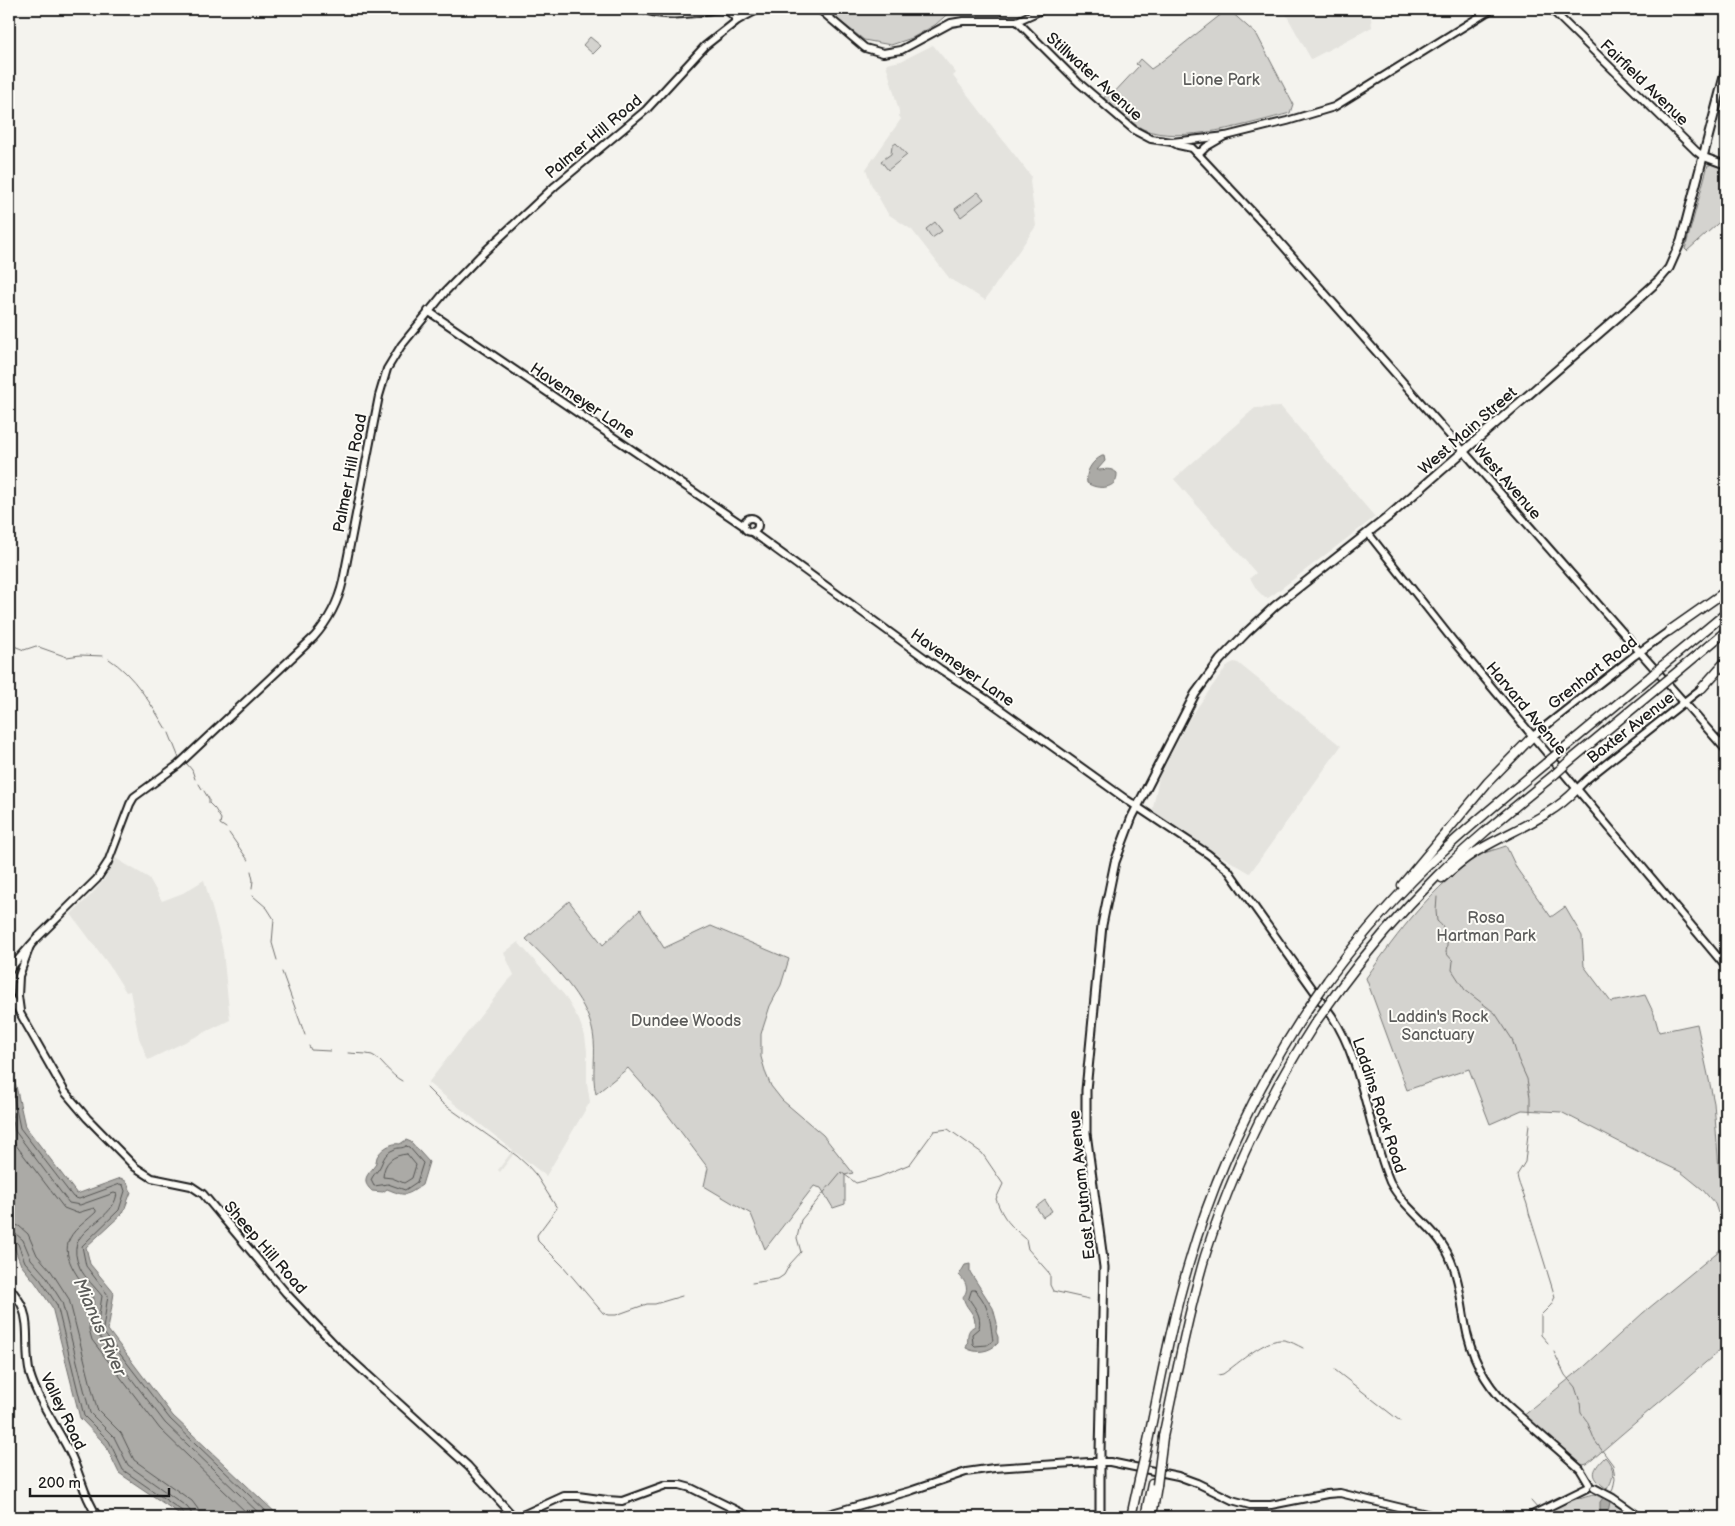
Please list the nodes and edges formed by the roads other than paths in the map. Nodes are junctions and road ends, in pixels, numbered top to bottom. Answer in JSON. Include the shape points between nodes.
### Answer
{"nodes":[{"id":1,"x":644,"y":9,"type":"edge"},
{"id":2,"x":760,"y":9,"type":"edge"},
{"id":3,"x":819,"y":9,"type":"edge"},
{"id":4,"x":1044,"y":9,"type":"edge"},
{"id":5,"x":1492,"y":9,"type":"edge"},
{"id":6,"x":1551,"y":9,"type":"edge"},
{"id":7,"x":738,"y":20,"type":"junction"},
{"id":8,"x":1017,"y":21,"type":"junction"},
{"id":9,"x":1726,"y":69,"type":"edge"},
{"id":10,"x":1226,"y":136,"type":"junction"},
{"id":11,"x":1203,"y":139,"type":"junction"},
{"id":12,"x":1194,"y":147,"type":"junction"},
{"id":13,"x":1205,"y":148,"type":"junction"},
{"id":14,"x":1704,"y":157,"type":"junction"},
{"id":15,"x":1208,"y":164,"type":"junction"},
{"id":16,"x":1726,"y":164,"type":"edge"},
{"id":17,"x":428,"y":311,"type":"junction"},
{"id":18,"x":1464,"y":451,"type":"junction"},
{"id":19,"x":722,"y":511,"type":"junction"},
{"id":20,"x":749,"y":519,"type":"junction"},
{"id":21,"x":744,"y":526,"type":"junction"},
{"id":22,"x":758,"y":526,"type":"junction"},
{"id":23,"x":752,"y":532,"type":"junction"},
{"id":24,"x":1368,"y":532,"type":"junction"},
{"id":25,"x":773,"y":548,"type":"junction"},
{"id":26,"x":1726,"y":591,"type":"edge"},
{"id":27,"x":1726,"y":613,"type":"edge"},
{"id":28,"x":1669,"y":631,"type":"joint"},
{"id":29,"x":1726,"y":631,"type":"edge"},
{"id":30,"x":1639,"y":652,"type":"junction"},
{"id":31,"x":1726,"y":661,"type":"edge"},
{"id":32,"x":1702,"y":688,"type":"joint"},
{"id":33,"x":1684,"y":702,"type":"junction"},
{"id":34,"x":1533,"y":736,"type":"junction"},
{"id":35,"x":1726,"y":750,"type":"edge"},
{"id":36,"x":1156,"y":772,"type":"joint"},
{"id":37,"x":1577,"y":789,"type":"junction"},
{"id":38,"x":1137,"y":807,"type":"junction"},
{"id":39,"x":1402,"y":911,"type":"junction"},
{"id":40,"x":1372,"y":925,"type":"junction"},
{"id":41,"x":30,"y":944,"type":"junction"},
{"id":42,"x":1726,"y":967,"type":"edge"},
{"id":43,"x":9,"y":970,"type":"edge"},
{"id":44,"x":9,"y":998,"type":"edge"},
{"id":45,"x":21,"y":1015,"type":"junction"},
{"id":46,"x":9,"y":1287,"type":"edge"},
{"id":47,"x":1100,"y":1462,"type":"junction"},
{"id":48,"x":1155,"y":1484,"type":"junction"},
{"id":49,"x":1590,"y":1487,"type":"junction"},
{"id":50,"x":534,"y":1510,"type":"junction"},
{"id":51,"x":98,"y":1517,"type":"edge"},
{"id":52,"x":516,"y":1517,"type":"edge"},
{"id":53,"x":530,"y":1517,"type":"edge"},
{"id":54,"x":750,"y":1517,"type":"edge"},
{"id":55,"x":818,"y":1517,"type":"edge"},
{"id":56,"x":1100,"y":1517,"type":"edge"},
{"id":57,"x":1131,"y":1517,"type":"edge"},
{"id":58,"x":1145,"y":1517,"type":"edge"},
{"id":59,"x":1152,"y":1517,"type":"edge"},
{"id":60,"x":1439,"y":1517,"type":"edge"},
{"id":61,"x":1528,"y":1517,"type":"edge"},
{"id":62,"x":1640,"y":1517,"type":"edge"}],
"edges":[{"from":1,"to":7,"type":"street","via":[[668,14],[722,10]]},
{"from":2,"to":7,"type":"street","name":"Palmer Hill Road"},
{"from":3,"to":8,"type":"street","via":[[865,48],[883,53],[901,50],[963,21]]},
{"from":4,"to":8,"type":"street"},
{"from":5,"to":10,"type":"street","via":[[1334,107]]},
{"from":6,"to":14,"type":"street","name":"Fairfield Avenue"},
{"from":7,"to":17,"type":"street","name":"Palmer Hill Road","via":[[706,46],[646,110],[555,186]]},
{"from":8,"to":12,"type":"street","name":"Stillwater Avenue","via":[[1079,83],[1134,130],[1151,139]]},
{"from":9,"to":14,"type":"main road","name":"West Main Street"},
{"from":10,"to":11,"type":"street"},
{"from":10,"to":13,"type":"street"},
{"from":11,"to":12,"type":"street","via":[[1199,138]]},
{"from":11,"to":13,"type":"street","name":"West Avenue"},
{"from":12,"to":13,"type":"street","via":[[1201,152]]},
{"from":12,"to":15,"type":"street","name":"West Avenue"},
{"from":13,"to":15,"type":"street","name":"West Avenue"},
{"from":14,"to":16,"type":"street","name":"Fairfield Avenue"},
{"from":14,"to":18,"type":"main road","name":"West Main Street","via":[[1681,241],[1669,268]]},
{"from":15,"to":18,"type":"street","name":"West Avenue"},
{"from":17,"to":19,"type":"street","name":"Havemeyer Lane"},
{"from":17,"to":41,"type":"street","name":"Palmer Hill Road","via":[[401,346],[384,378],[371,428],[343,581],[329,618],[314,637],[178,765],[134,797],[98,880]]},
{"from":18,"to":24,"type":"main road","name":"West Main Street"},
{"from":18,"to":30,"type":"street","name":"West Avenue"},
{"from":19,"to":20,"type":"street","name":"Havemeyer Lane"},
{"from":19,"to":21,"type":"street","name":"Havemeyer Lane"},
{"from":20,"to":21,"type":"street"},
{"from":20,"to":22,"type":"street","via":[[755,520]]},
{"from":21,"to":23,"type":"street"},
{"from":22,"to":23,"type":"street"},
{"from":22,"to":25,"type":"street","name":"Havemeyer Lane"},
{"from":23,"to":25,"type":"street","name":"Havemeyer Lane"},
{"from":24,"to":34,"type":"street","name":"Harvard Avenue"},
{"from":24,"to":36,"type":"main road","name":"West Main Street","via":[[1275,606],[1220,660],[1190,702]]},
{"from":25,"to":38,"type":"street","name":"Havemeyer Lane"},
{"from":26,"to":28,"type":"highway"},
{"from":27,"to":40,"type":"highway","bridge":true,"via":[[1442,851]]},
{"from":28,"to":30,"type":"street","name":"Grenhart Road"},
{"from":29,"to":39,"type":"highway","bridge":true,"via":[[1462,852]]},
{"from":30,"to":33,"type":"street","name":"West Avenue"},
{"from":30,"to":34,"type":"street","name":"Grenhart Road"},
{"from":31,"to":32,"type":"highway"},
{"from":32,"to":33,"type":"street","name":"Baxter Avenue"},
{"from":33,"to":35,"type":"street","name":"West Avenue"},
{"from":33,"to":37,"type":"street","name":"Baxter Avenue"},
{"from":34,"to":37,"type":"street","name":"Harvard Avenue"},
{"from":34,"to":40,"type":"highway","via":[[1488,782],[1397,890]]},
{"from":36,"to":38,"type":"main road","name":"East Putnam Avenue"},
{"from":37,"to":39,"type":"highway","via":[[1544,816],[1471,854]]},
{"from":37,"to":42,"type":"street","name":"Harvard Avenue"},
{"from":38,"to":47,"type":"main road","name":"East Putnam Avenue","via":[[1116,862],[1102,925],[1086,1090],[1086,1133],[1104,1267]]},
{"from":38,"to":49,"type":"street","name":"Laddins Rock Road","via":[[1228,870],[1332,1016],[1348,1047],[1393,1186],[1406,1205],[1436,1235],[1450,1257],[1468,1338],[1482,1372],[1501,1399],[1580,1470]]},
{"from":39,"to":48,"type":"highway","bridge":true,"via":[[1315,1023],[1276,1088],[1240,1163],[1210,1241],[1190,1314],[1162,1437]]},
{"from":40,"to":57,"type":"highway","bridge":true,"via":[[1307,1010],[1262,1085],[1228,1154],[1198,1233],[1177,1309]]},
{"from":41,"to":43,"type":"street","name":"Palmer Hill Road"},
{"from":41,"to":45,"type":"street","via":[[19,976]]},
{"from":44,"to":45,"type":"street","name":"Sheep Hill Road"},
{"from":45,"to":52,"type":"street","name":"Sheep Hill Road","via":[[66,1092],[135,1167],[152,1178],[191,1186],[203,1194],[286,1293],[337,1347],[468,1466]]},
{"from":46,"to":51,"type":"street","name":"Valley Road","via":[[25,1315],[28,1362],[36,1389],[71,1455]]},
{"from":47,"to":55,"type":"street","via":[[966,1472]]},
{"from":47,"to":56,"type":"main road","name":"East Putnam Avenue"},
{"from":47,"to":60,"type":"street","via":[[1184,1478],[1250,1505],[1271,1505],[1340,1493]]},
{"from":48,"to":58,"type":"highway"},
{"from":48,"to":59,"type":"highway"},
{"from":49,"to":61,"type":"street"},
{"from":49,"to":62,"type":"street","via":[[1605,1493]]},
{"from":50,"to":52,"type":"street"},
{"from":50,"to":53,"type":"street"},
{"from":50,"to":54,"type":"street","via":[[564,1496],[622,1501],[674,1485],[691,1488]]}]}
